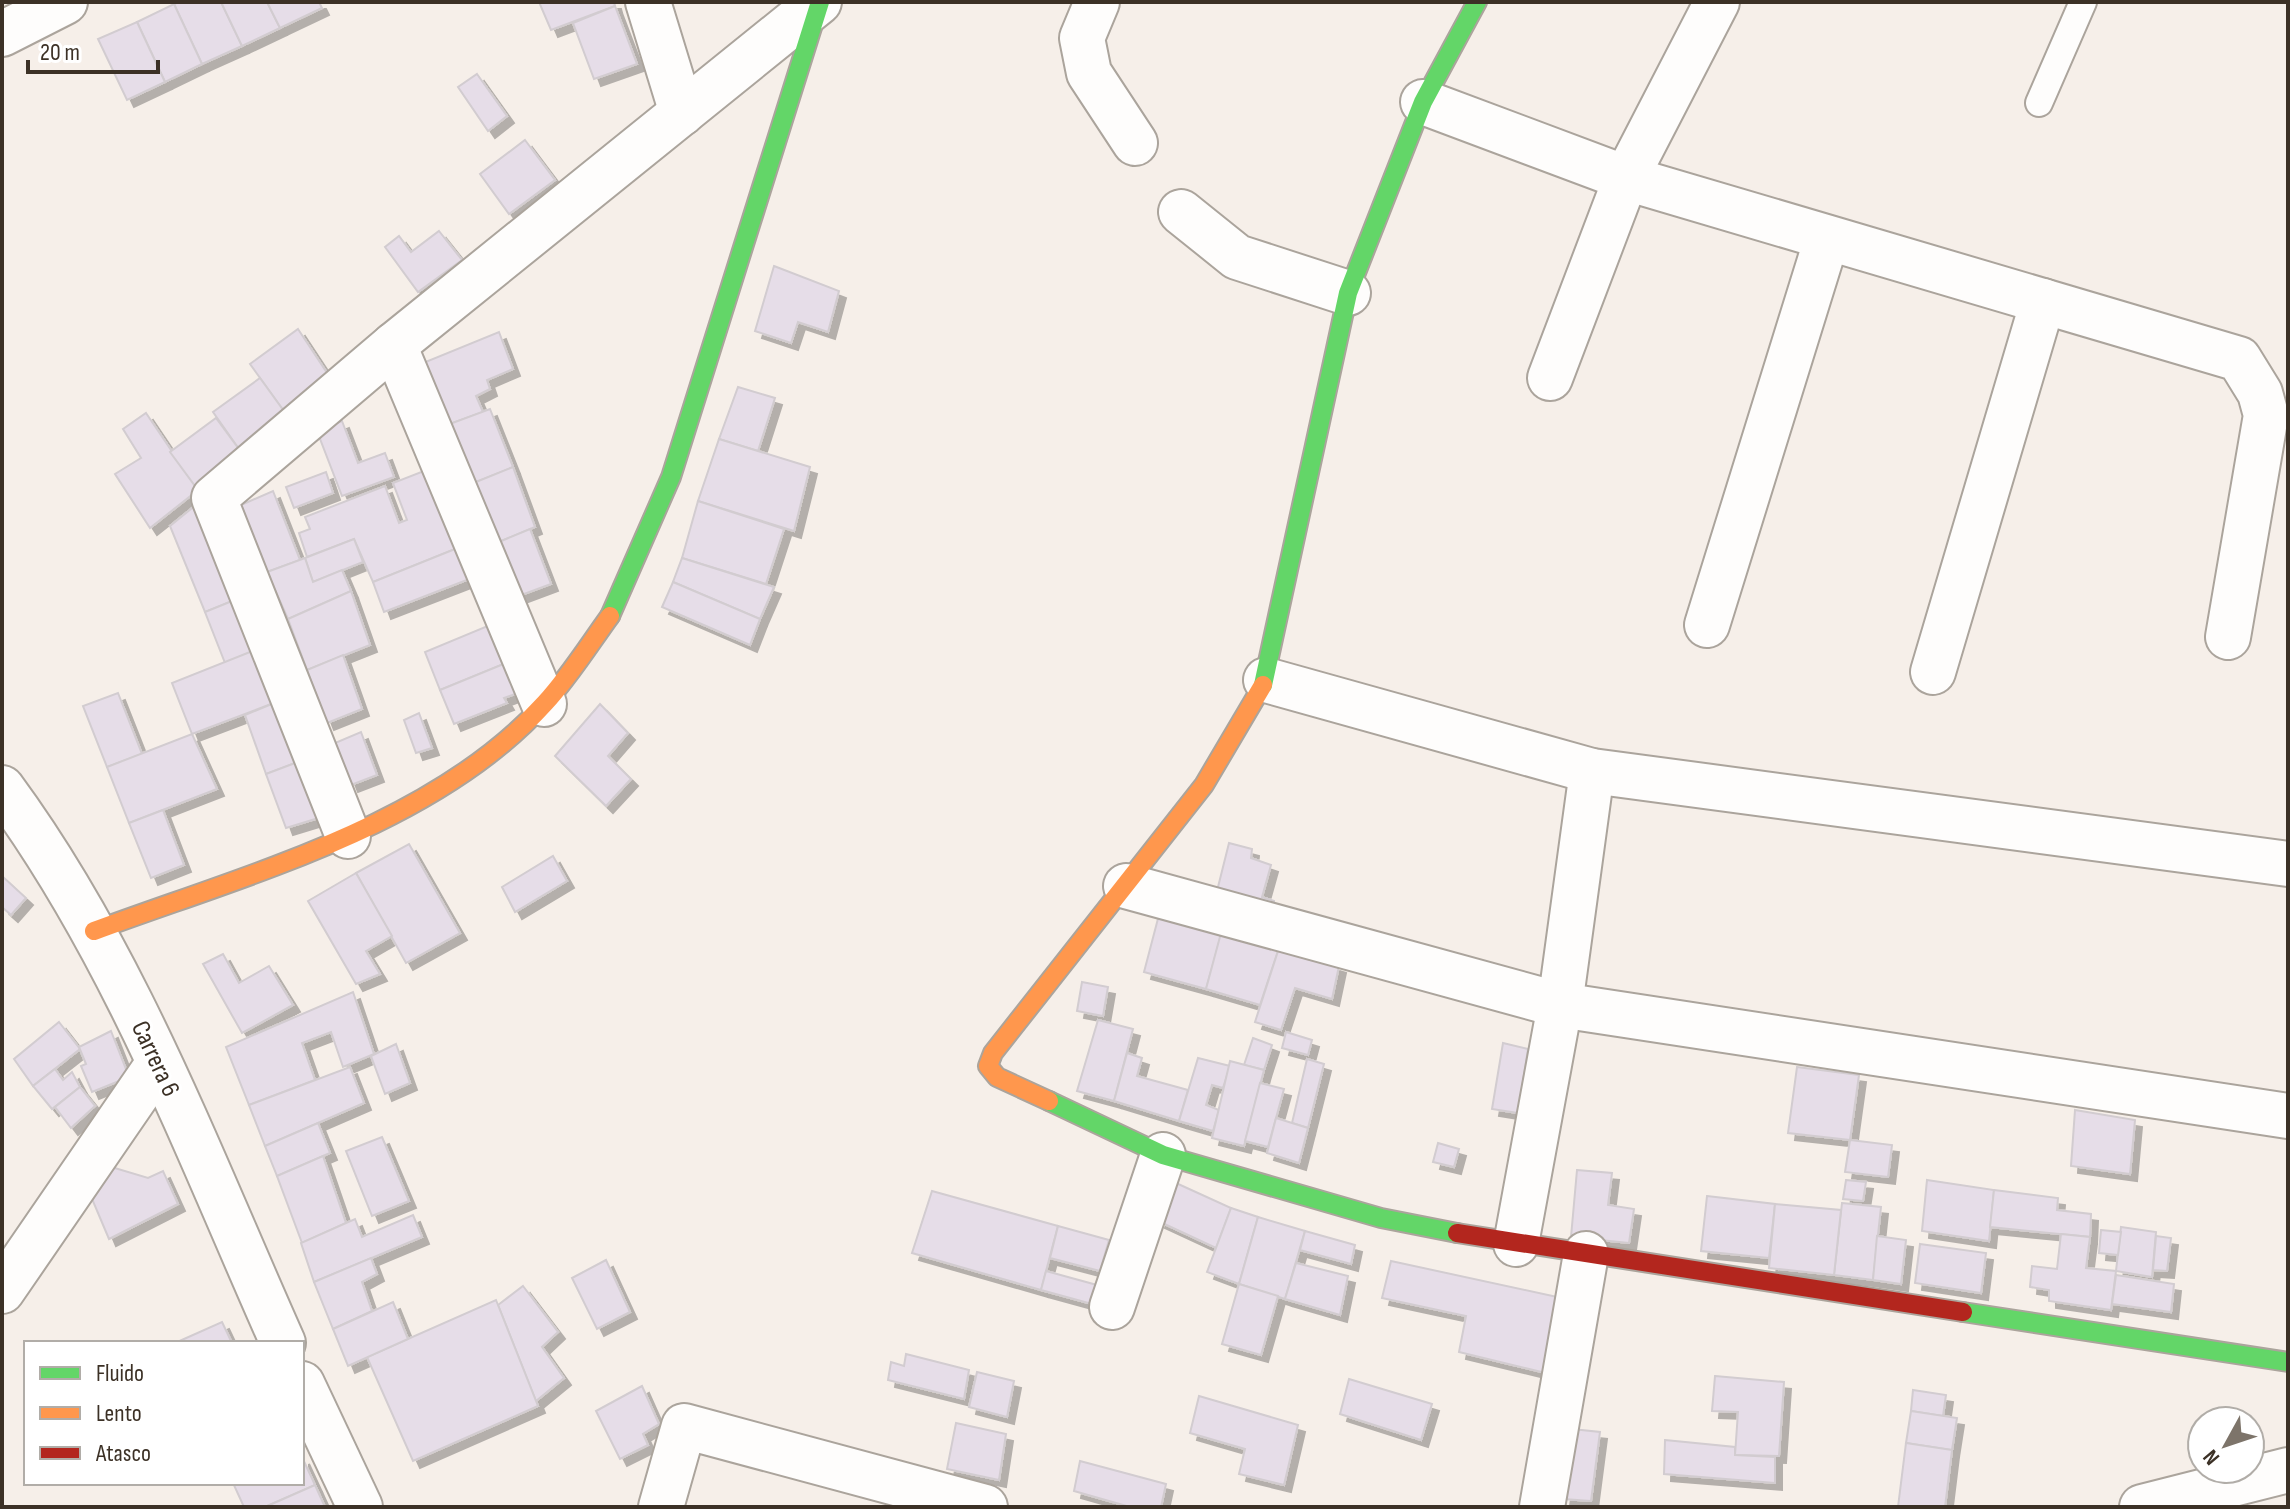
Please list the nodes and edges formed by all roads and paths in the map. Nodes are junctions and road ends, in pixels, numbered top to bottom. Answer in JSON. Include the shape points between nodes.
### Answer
{"nodes":[{"id":1,"x":65,"y":2,"type":"edge"},
{"id":2,"x":648,"y":2,"type":"edge"},
{"id":3,"x":819,"y":2,"type":"edge"},
{"id":4,"x":1097,"y":2,"type":"edge"},
{"id":5,"x":1477,"y":2,"type":"edge"},
{"id":6,"x":1717,"y":2,"type":"edge"},
{"id":7,"x":2083,"y":2,"type":"edge"},
{"id":8,"x":2,"y":34,"type":"edge"},
{"id":9,"x":1423,"y":102,"type":"junction"},
{"id":10,"x":2039,"y":103,"type":"dead end"},
{"id":11,"x":682,"y":113,"type":"junction"},
{"id":12,"x":1135,"y":143,"type":"dead end"},
{"id":13,"x":1626,"y":178,"type":"junction"},
{"id":14,"x":1181,"y":212,"type":"dead end"},
{"id":15,"x":1827,"y":238,"type":"junction"},
{"id":16,"x":1348,"y":293,"type":"junction"},
{"id":17,"x":2043,"y":301,"type":"junction"},
{"id":18,"x":394,"y":345,"type":"junction"},
{"id":19,"x":1550,"y":378,"type":"dead end"},
{"id":20,"x":1707,"y":625,"type":"dead end"},
{"id":21,"x":2228,"y":637,"type":"dead end"},
{"id":22,"x":1933,"y":672,"type":"dead end"},
{"id":23,"x":1266,"y":680,"type":"junction"},
{"id":24,"x":544,"y":704,"type":"junction"},
{"id":25,"x":1592,"y":771,"type":"junction"},
{"id":26,"x":2,"y":788,"type":"edge"},
{"id":27,"x":348,"y":836,"type":"junction"},
{"id":28,"x":2288,"y":864,"type":"edge"},
{"id":29,"x":1126,"y":886,"type":"junction"},
{"id":30,"x":94,"y":931,"type":"junction"},
{"id":31,"x":1560,"y":1005,"type":"junction"},
{"id":32,"x":158,"y":1064,"type":"junction"},
{"id":33,"x":2288,"y":1116,"type":"edge"},
{"id":34,"x":1163,"y":1155,"type":"junction"},
{"id":35,"x":1516,"y":1244,"type":"junction"},
{"id":36,"x":1586,"y":1254,"type":"junction"},
{"id":37,"x":2,"y":1291,"type":"edge"},
{"id":38,"x":1112,"y":1307,"type":"dead end"},
{"id":39,"x":282,"y":1341,"type":"edge"},
{"id":40,"x":2288,"y":1362,"type":"edge"},
{"id":41,"x":304,"y":1388,"type":"edge"},
{"id":42,"x":2288,"y":1470,"type":"edge"},
{"id":43,"x":360,"y":1507,"type":"edge"},
{"id":44,"x":661,"y":1507,"type":"edge"},
{"id":45,"x":985,"y":1507,"type":"edge"},
{"id":46,"x":1542,"y":1507,"type":"edge"},
{"id":47,"x":2142,"y":1507,"type":"edge"}],
"edges":[{"from":1,"to":8,"type":"street"},
{"from":2,"to":11,"type":"street"},
{"from":3,"to":11,"type":"street"},
{"from":3,"to":24,"type":"street","via":[[671,477],[617,607]]},
{"from":4,"to":12,"type":"street","via":[[1082,38],[1089,73]]},
{"from":5,"to":9,"type":"street"},
{"from":6,"to":13,"type":"street"},
{"from":7,"to":10,"type":"lane"},
{"from":9,"to":13,"type":"street"},
{"from":9,"to":16,"type":"street"},
{"from":11,"to":18,"type":"street"},
{"from":13,"to":15,"type":"street"},
{"from":13,"to":19,"type":"street"},
{"from":14,"to":16,"type":"street","via":[[1237,257]]},
{"from":15,"to":17,"type":"street"},
{"from":15,"to":20,"type":"street"},
{"from":16,"to":23,"type":"street"},
{"from":17,"to":21,"type":"street","via":[[2239,359],[2260,393],[2266,415]]},
{"from":17,"to":22,"type":"street"},
{"from":18,"to":24,"type":"street"},
{"from":18,"to":27,"type":"street","via":[[214,498]]},
{"from":23,"to":25,"type":"street"},
{"from":23,"to":29,"type":"street","via":[[1204,785]]},
{"from":24,"to":27,"type":"street","via":[[470,769],[406,809]]},
{"from":25,"to":28,"type":"street"},
{"from":25,"to":31,"type":"street"},
{"from":26,"to":30,"type":"street","name":"Carrera 6"},
{"from":27,"to":30,"type":"street"},
{"from":29,"to":31,"type":"street"},
{"from":29,"to":34,"type":"street","via":[[988,1066],[997,1077]]},
{"from":30,"to":32,"type":"street","name":"Carrera 6"},
{"from":31,"to":33,"type":"street"},
{"from":31,"to":35,"type":"street"},
{"from":32,"to":37,"type":"street"},
{"from":32,"to":39,"type":"street","name":"Carrera 6"},
{"from":34,"to":35,"type":"street","via":[[1381,1218]]},
{"from":34,"to":38,"type":"street"},
{"from":35,"to":36,"type":"street"},
{"from":36,"to":40,"type":"street"},
{"from":36,"to":46,"type":"street"},
{"from":41,"to":43,"type":"street"},
{"from":42,"to":47,"type":"street"},
{"from":44,"to":45,"type":"street","via":[[684,1426]]}]}
